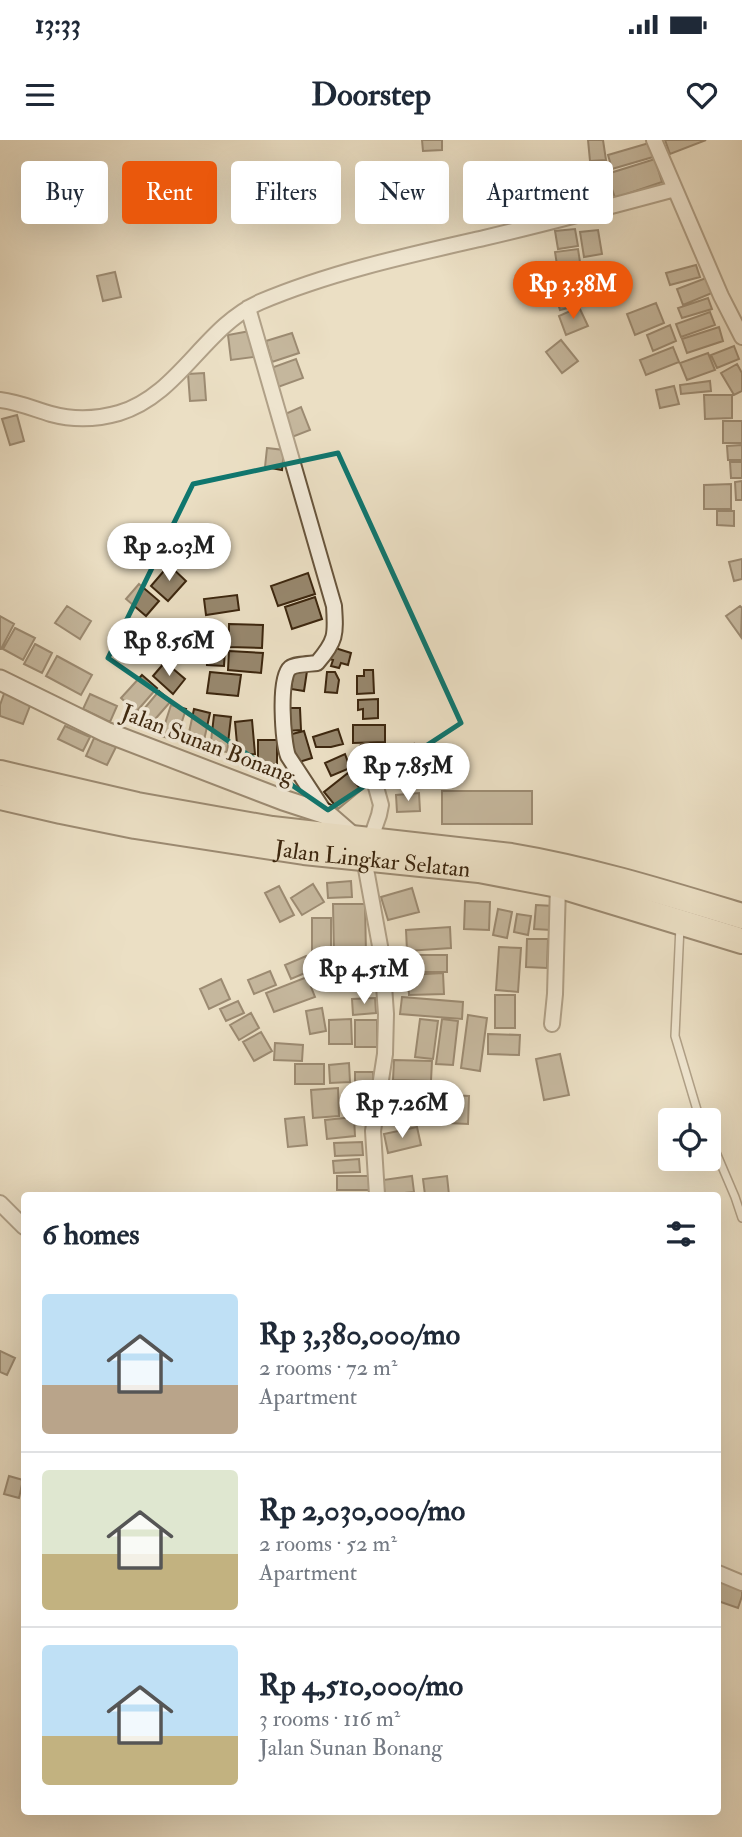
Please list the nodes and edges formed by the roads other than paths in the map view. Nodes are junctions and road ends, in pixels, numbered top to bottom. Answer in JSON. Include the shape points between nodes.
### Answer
{"nodes":[{"id":1,"x":654,"y":140,"type":"edge"},
{"id":2,"x":675,"y":190,"type":"junction"},
{"id":3,"x":248,"y":308,"type":"junction"},
{"id":4,"x":742,"y":337,"type":"edge"},
{"id":5,"x":0,"y":400,"type":"edge"},
{"id":6,"x":0,"y":680,"type":"edge"},
{"id":7,"x":366,"y":751,"type":"dead end"},
{"id":8,"x":0,"y":773,"type":"edge"},
{"id":9,"x":0,"y":797,"type":"edge"},
{"id":10,"x":326,"y":814,"type":"junction"},
{"id":11,"x":363,"y":846,"type":"junction"},
{"id":12,"x":558,"y":884,"type":"junction"},
{"id":13,"x":742,"y":916,"type":"edge"},
{"id":14,"x":680,"y":922,"type":"junction"},
{"id":15,"x":742,"y":941,"type":"edge"},
{"id":16,"x":552,"y":1024,"type":"dead end"},
{"id":17,"x":697,"y":1108,"type":"edge"},
{"id":18,"x":721,"y":1164,"type":"edge"},
{"id":19,"x":377,"y":1192,"type":"edge"},
{"id":20,"x":0,"y":1203,"type":"edge"},
{"id":21,"x":742,"y":1218,"type":"edge"},
{"id":22,"x":21,"y":1224,"type":"edge"},
{"id":23,"x":721,"y":1574,"type":"edge"},
{"id":24,"x":742,"y":1583,"type":"edge"}],
"edges":[{"from":1,"to":2,"type":"street"},
{"from":2,"to":3,"type":"street","via":[[341,273]]},
{"from":2,"to":4,"type":"street"},
{"from":3,"to":5,"type":"street","via":[[222,327],[163,388],[119,413],[81,418],[53,415]]},
{"from":3,"to":10,"type":"street","via":[[334,606],[333,642],[317,663],[289,669],[283,695],[285,747]]},
{"from":6,"to":10,"type":"street","name":"Jalan Sunan Bonang","via":[[106,732]]},
{"from":7,"to":11,"type":"street","via":[[381,805]]},
{"from":8,"to":11,"type":"highway","name":"Jalan Lingkar Selatan"},
{"from":9,"to":11,"type":"highway","name":"Jalan Lingkar Selatan","via":[[135,826],[304,852]]},
{"from":10,"to":11,"type":"street","name":"Jalan Sunan Bonang"},
{"from":11,"to":12,"type":"highway","name":"Jalan Lingkar Selatan"},
{"from":11,"to":13,"type":"highway","name":"Jalan Lingkar Selatan","via":[[549,862]]},
{"from":11,"to":19,"type":"street","via":[[382,957],[386,1014],[373,1130]]},
{"from":12,"to":14,"type":"highway","name":"Jalan Lingkar Selatan"},
{"from":12,"to":16,"type":"street"},
{"from":14,"to":15,"type":"highway","name":"Jalan Lingkar Selatan"},
{"from":14,"to":17,"type":"lane","via":[[676,1036]]},
{"from":18,"to":21,"type":"lane"},
{"from":20,"to":22,"type":"street"},
{"from":23,"to":24,"type":"street"}]}
